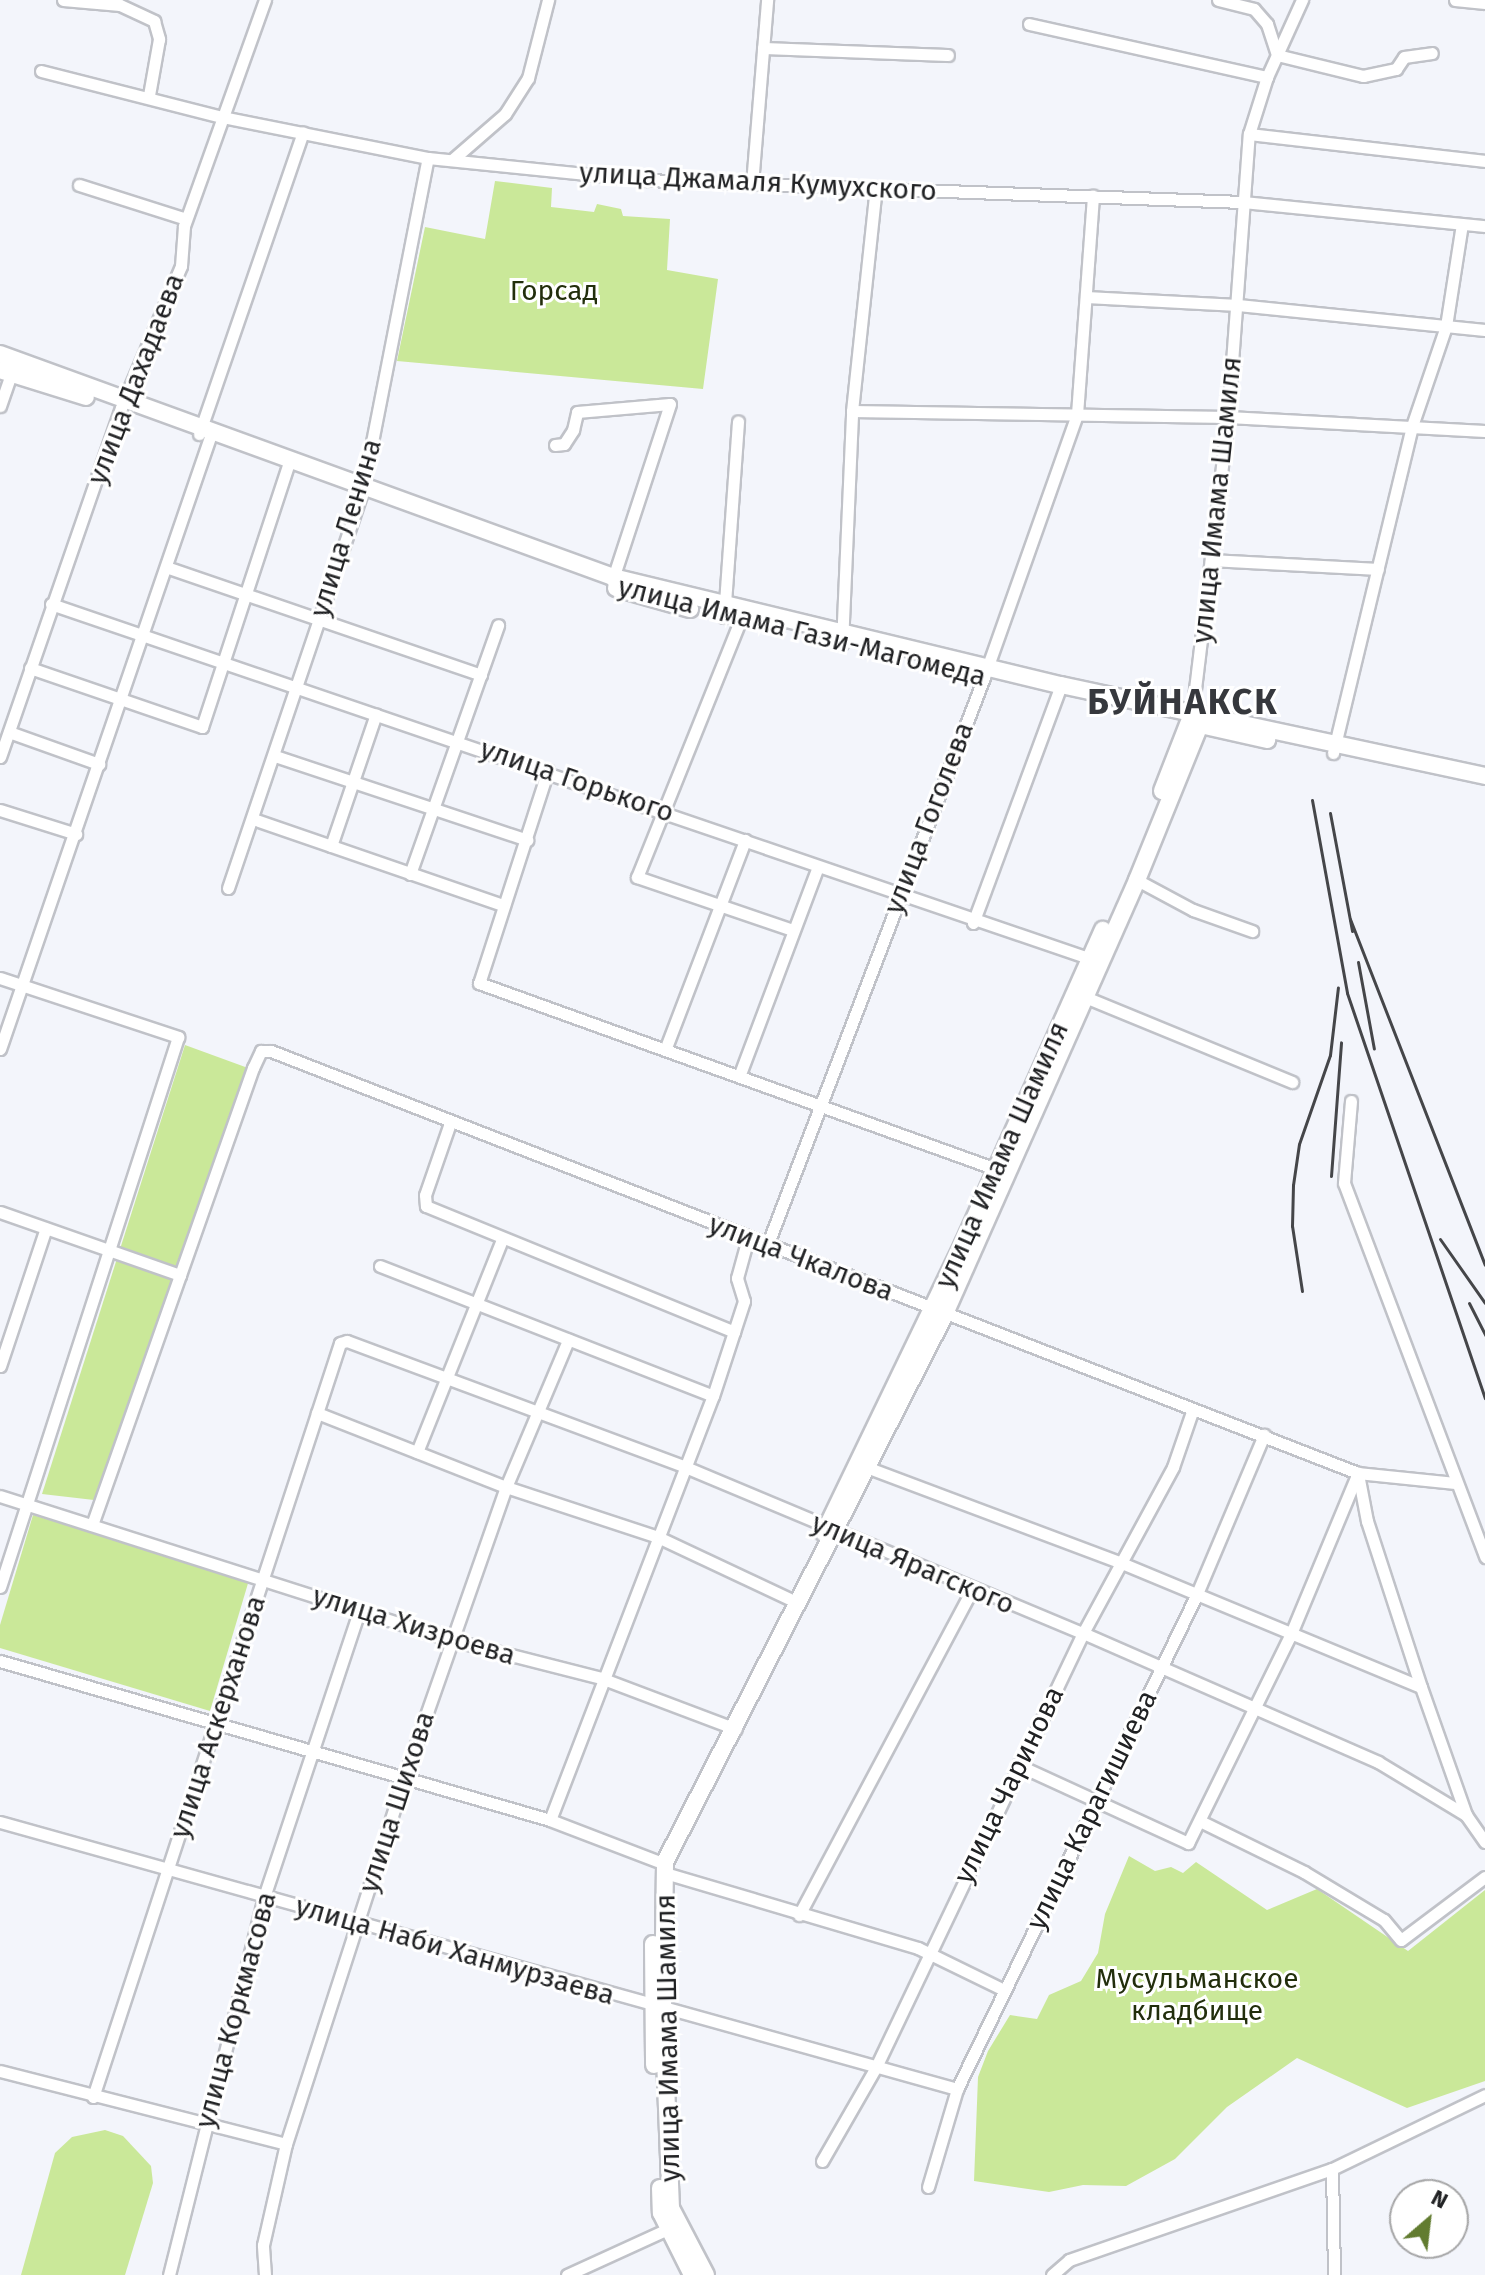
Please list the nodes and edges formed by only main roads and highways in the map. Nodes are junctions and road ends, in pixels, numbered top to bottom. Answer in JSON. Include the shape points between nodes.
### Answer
{"nodes":[{"id":1,"x":7,"y":364,"type":"edge"},
{"id":2,"x":204,"y":432,"type":"junction"},
{"id":3,"x":363,"y":489,"type":"junction"},
{"id":4,"x":1197,"y":719,"type":"junction"},
{"id":5,"x":1334,"y":749,"type":"junction"},
{"id":6,"x":1485,"y":776,"type":"edge"},
{"id":7,"x":1485,"y":784,"type":"edge"},
{"id":8,"x":1095,"y":961,"type":"junction"},
{"id":9,"x":938,"y":1312,"type":"junction"},
{"id":10,"x":832,"y":1530,"type":"junction"},
{"id":11,"x":731,"y":1728,"type":"junction"},
{"id":12,"x":672,"y":2226,"type":"junction"},
{"id":13,"x":692,"y":2275,"type":"edge"},
{"id":14,"x":706,"y":2275,"type":"edge"}],
"edges":[{"from":1,"to":2,"type":"main road"},
{"from":2,"to":3,"type":"main road"},
{"from":2,"to":3,"type":"main road"},
{"from":3,"to":4,"type":"main road","via":[[612,582],[729,615]]},
{"from":4,"to":5,"type":"main road"},
{"from":4,"to":8,"type":"main road","name":"улица Имама Шамиля"},
{"from":4,"to":8,"type":"main road","name":"улица Имама Шамиля","via":[[1137,880]]},
{"from":5,"to":6,"type":"main road"},
{"from":5,"to":7,"type":"main road"},
{"from":8,"to":9,"type":"main road","name":"улица Имама Шамиля","via":[[996,1169]]},
{"from":8,"to":9,"type":"main road","name":"улица Имама Шамиля","via":[[1085,997]]},
{"from":9,"to":10,"type":"main road","name":"улица Имама Шамиля"},
{"from":9,"to":10,"type":"main road","name":"улица Имама Шамиля","via":[[869,1468]]},
{"from":10,"to":11,"type":"main road","name":"улица Имама Шамиля"},
{"from":10,"to":11,"type":"main road","name":"улица Имама Шамиля","via":[[790,1599]]},
{"from":11,"to":12,"type":"main road","name":"улица Имама Шамиля","via":[[661,1867],[656,2008],[661,2213]]},
{"from":12,"to":13,"type":"main road","name":"улица Имама Шамиля"},
{"from":12,"to":14,"type":"main road","name":"улица Имама Шамиля"}]}
